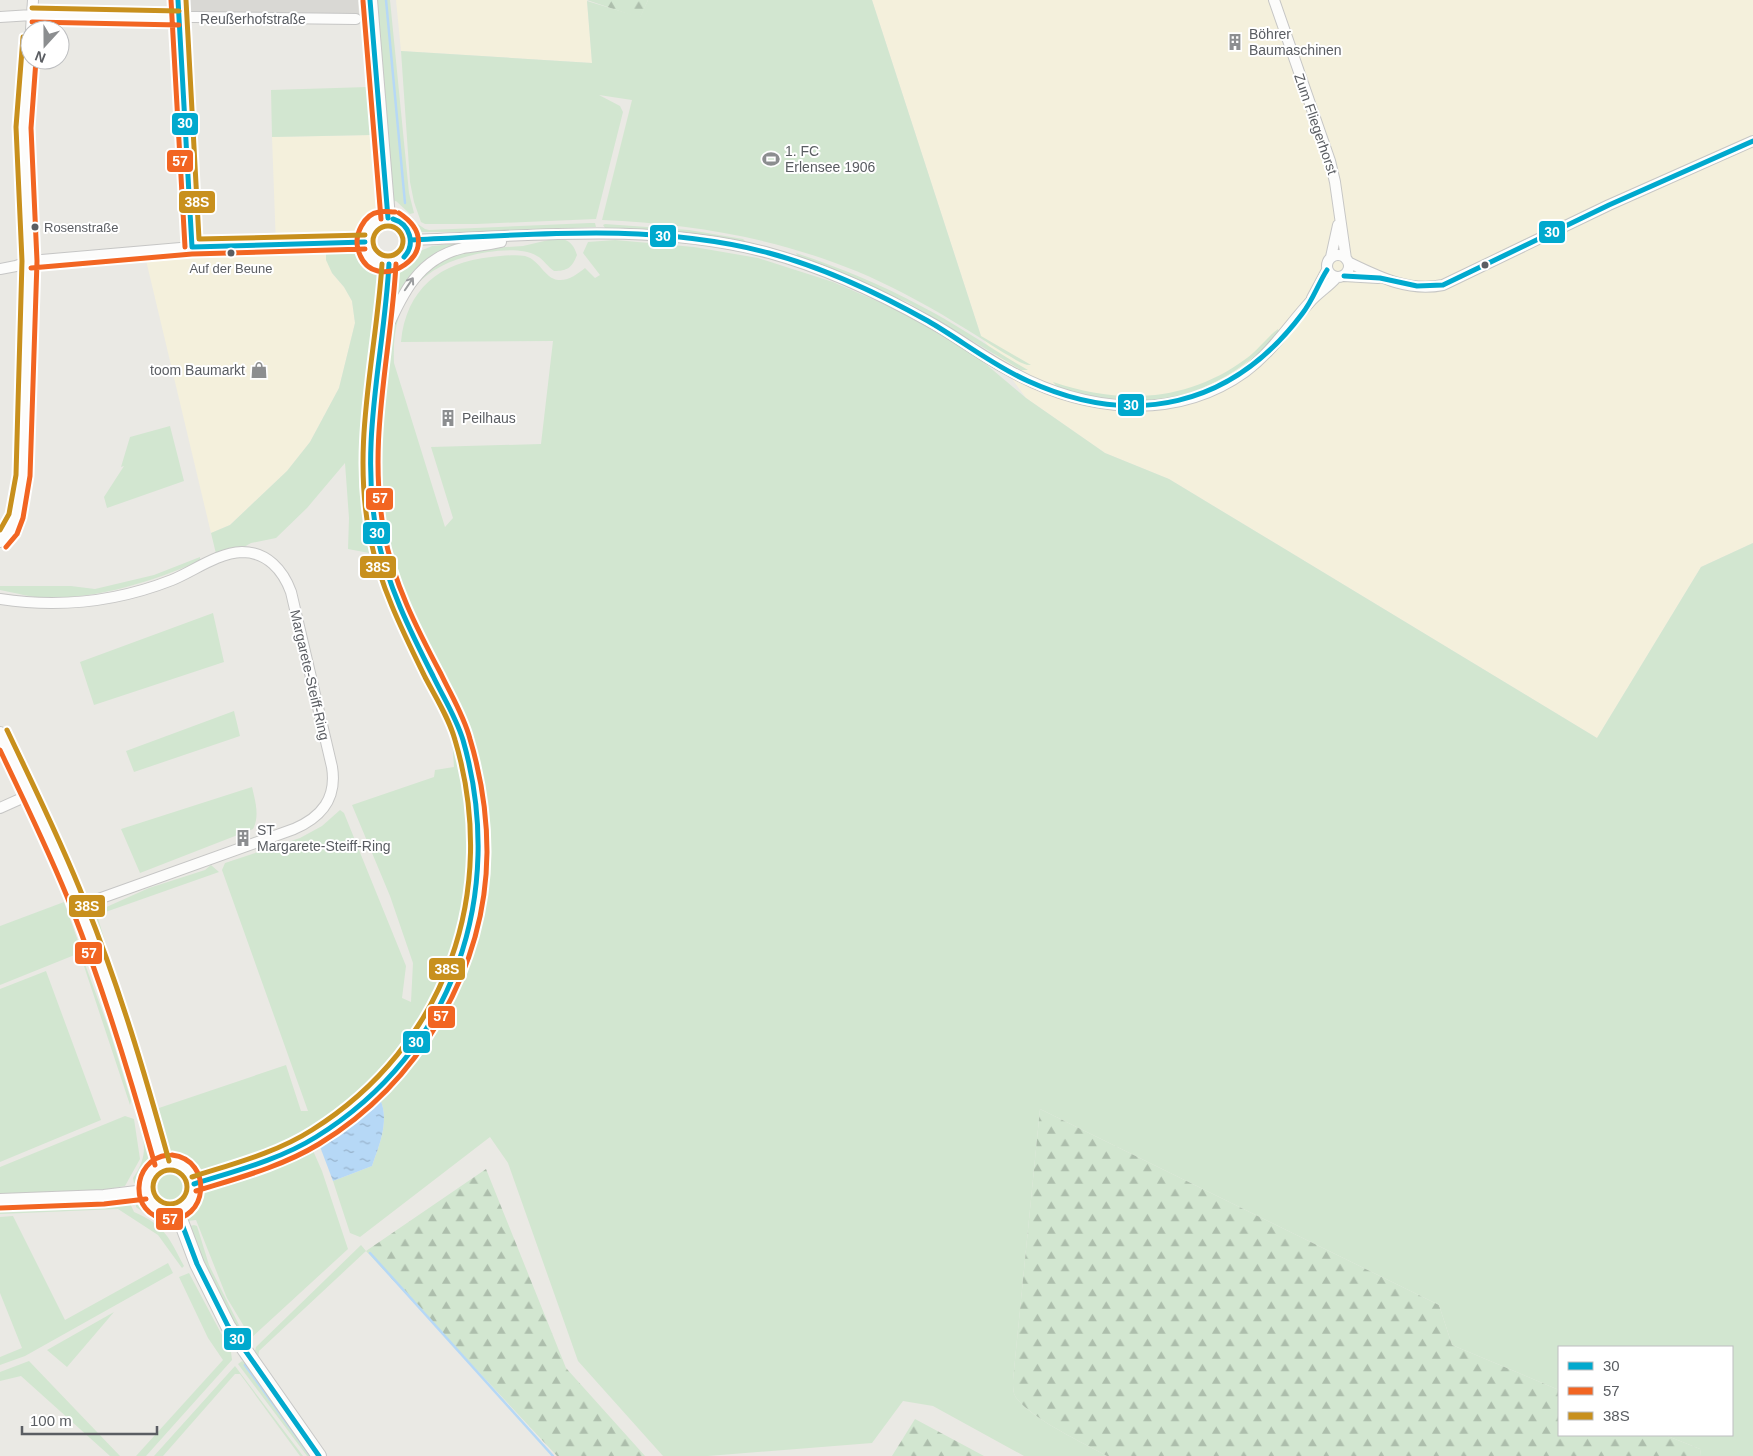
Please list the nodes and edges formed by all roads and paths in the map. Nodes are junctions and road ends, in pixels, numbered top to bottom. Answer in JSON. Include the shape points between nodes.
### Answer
{"nodes":[{"id":1,"x":33,"y":0,"type":"edge"},
{"id":2,"x":178,"y":0,"type":"edge"},
{"id":3,"x":370,"y":0,"type":"edge"},
{"id":4,"x":1274,"y":0,"type":"edge"},
{"id":5,"x":32,"y":15,"type":"junction"},
{"id":6,"x":0,"y":16,"type":"edge"},
{"id":7,"x":179,"y":18,"type":"junction"},
{"id":8,"x":356,"y":19,"type":"dead end"},
{"id":9,"x":32,"y":20,"type":"edge"},
{"id":10,"x":28,"y":70,"type":"edge"},
{"id":11,"x":1753,"y":141,"type":"edge"},
{"id":12,"x":388,"y":218,"type":"junction"},
{"id":13,"x":1339,"y":222,"type":"junction"},
{"id":14,"x":534,"y":235,"type":"junction"},
{"id":15,"x":411,"y":240,"type":"junction"},
{"id":16,"x":365,"y":242,"type":"junction"},
{"id":17,"x":192,"y":247,"type":"junction"},
{"id":18,"x":1332,"y":257,"type":"junction"},
{"id":19,"x":1347,"y":260,"type":"junction"},
{"id":20,"x":30,"y":261,"type":"junction"},
{"id":21,"x":389,"y":264,"type":"junction"},
{"id":22,"x":0,"y":269,"type":"edge"},
{"id":23,"x":1327,"y":270,"type":"junction"},
{"id":24,"x":1340,"y":277,"type":"junction"},
{"id":25,"x":1381,"y":278,"type":"junction"},
{"id":26,"x":1311,"y":302,"type":"junction"},
{"id":27,"x":380,"y":343,"type":"junction"},
{"id":28,"x":0,"y":542,"type":"edge"},
{"id":29,"x":0,"y":599,"type":"edge"},
{"id":30,"x":0,"y":733,"type":"edge"},
{"id":31,"x":29,"y":795,"type":"junction"},
{"id":32,"x":0,"y":808,"type":"edge"},
{"id":33,"x":79,"y":906,"type":"junction"},
{"id":34,"x":162,"y":1164,"type":"junction"},
{"id":35,"x":194,"y":1184,"type":"junction"},
{"id":36,"x":145,"y":1192,"type":"junction"},
{"id":37,"x":0,"y":1200,"type":"edge"},
{"id":38,"x":177,"y":1211,"type":"junction"},
{"id":39,"x":319,"y":1456,"type":"edge"}],
"edges":[{"from":1,"to":5,"type":"street"},
{"from":2,"to":7,"type":"street"},
{"from":3,"to":12,"type":"main road"},
{"from":4,"to":13,"type":"street","name":"Zum Fliegerhorst","via":[[1330,161],[1337,191]]},
{"from":5,"to":6,"type":"street","name":"Reußerhofstraße"},
{"from":5,"to":7,"type":"street","name":"Reußerhofstraße"},
{"from":5,"to":9,"type":"street"},
{"from":7,"to":8,"type":"street","name":"Reußerhofstraße"},
{"from":7,"to":17,"type":"street"},
{"from":10,"to":20,"type":"street","via":[[23,128]]},
{"from":11,"to":25,"type":"street","via":[[1569,223],[1443,285],[1411,287]]},
{"from":12,"to":15,"type":"main road","via":[[406,227]]},
{"from":12,"to":16,"type":"main road","via":[[369,228]]},
{"from":13,"to":18,"type":"street","name":"Zum Fliegerhorst"},
{"from":13,"to":19,"type":"street","name":"Zum Fliegerhorst"},
{"from":14,"to":15,"type":"street"},
{"from":14,"to":26,"type":"street","via":[[600,233],[657,236],[724,244],[770,254],[841,279],[904,308],[1009,371],[1053,392],[1118,406],[1168,404],[1219,387],[1260,361]]},
{"from":27,"to":14,"type":"street","one_way":true,"via":[[402,294],[415,274],[435,259],[461,248]]},
{"from":15,"to":21,"type":"main road","via":[[407,254]]},
{"from":16,"to":17,"type":"street"},
{"from":16,"to":21,"type":"main road","via":[[375,260]]},
{"from":17,"to":20,"type":"street"},
{"from":18,"to":19,"type":"street","via":[[1339,255]]},
{"from":18,"to":23,"type":"street","via":[[1327,263]]},
{"from":19,"to":24,"type":"street","via":[[1348,270]]},
{"from":19,"to":25,"type":"street"},
{"from":20,"to":22,"type":"street"},
{"from":20,"to":28,"type":"street","via":[[24,476],[16,516]]},
{"from":21,"to":27,"type":"main road"},
{"from":23,"to":24,"type":"street"},
{"from":23,"to":26,"type":"street"},
{"from":24,"to":25,"type":"street"},
{"from":24,"to":26,"type":"street"},
{"from":27,"to":35,"type":"main road","via":[[371,416],[370,468],[377,534],[396,598],[450,706],[470,766],[480,837],[478,886],[472,920],[453,978],[438,1011],[422,1038],[376,1092],[344,1118],[293,1149],[256,1165]]},
{"from":29,"to":33,"type":"street","name":"Margarete-Steiff-Ring","via":[[50,604],[100,600],[153,586],[219,557],[242,552],[261,555],[277,567],[291,592],[332,767],[333,787],[324,809],[310,822],[294,829]]},
{"from":30,"to":31,"type":"street"},
{"from":31,"to":32,"type":"street"},
{"from":31,"to":33,"type":"street"},
{"from":33,"to":34,"type":"street","via":[[122,1026]]},
{"from":34,"to":35,"type":"main road","via":[[169,1162],[183,1166],[189,1171]]},
{"from":34,"to":36,"type":"main road","via":[[150,1172]]},
{"from":35,"to":38,"type":"main road","via":[[190,1201]]},
{"from":36,"to":37,"type":"main road"},
{"from":36,"to":38,"type":"main road","via":[[154,1206]]},
{"from":38,"to":39,"type":"main road","via":[[196,1264],[228,1326]]}]}
